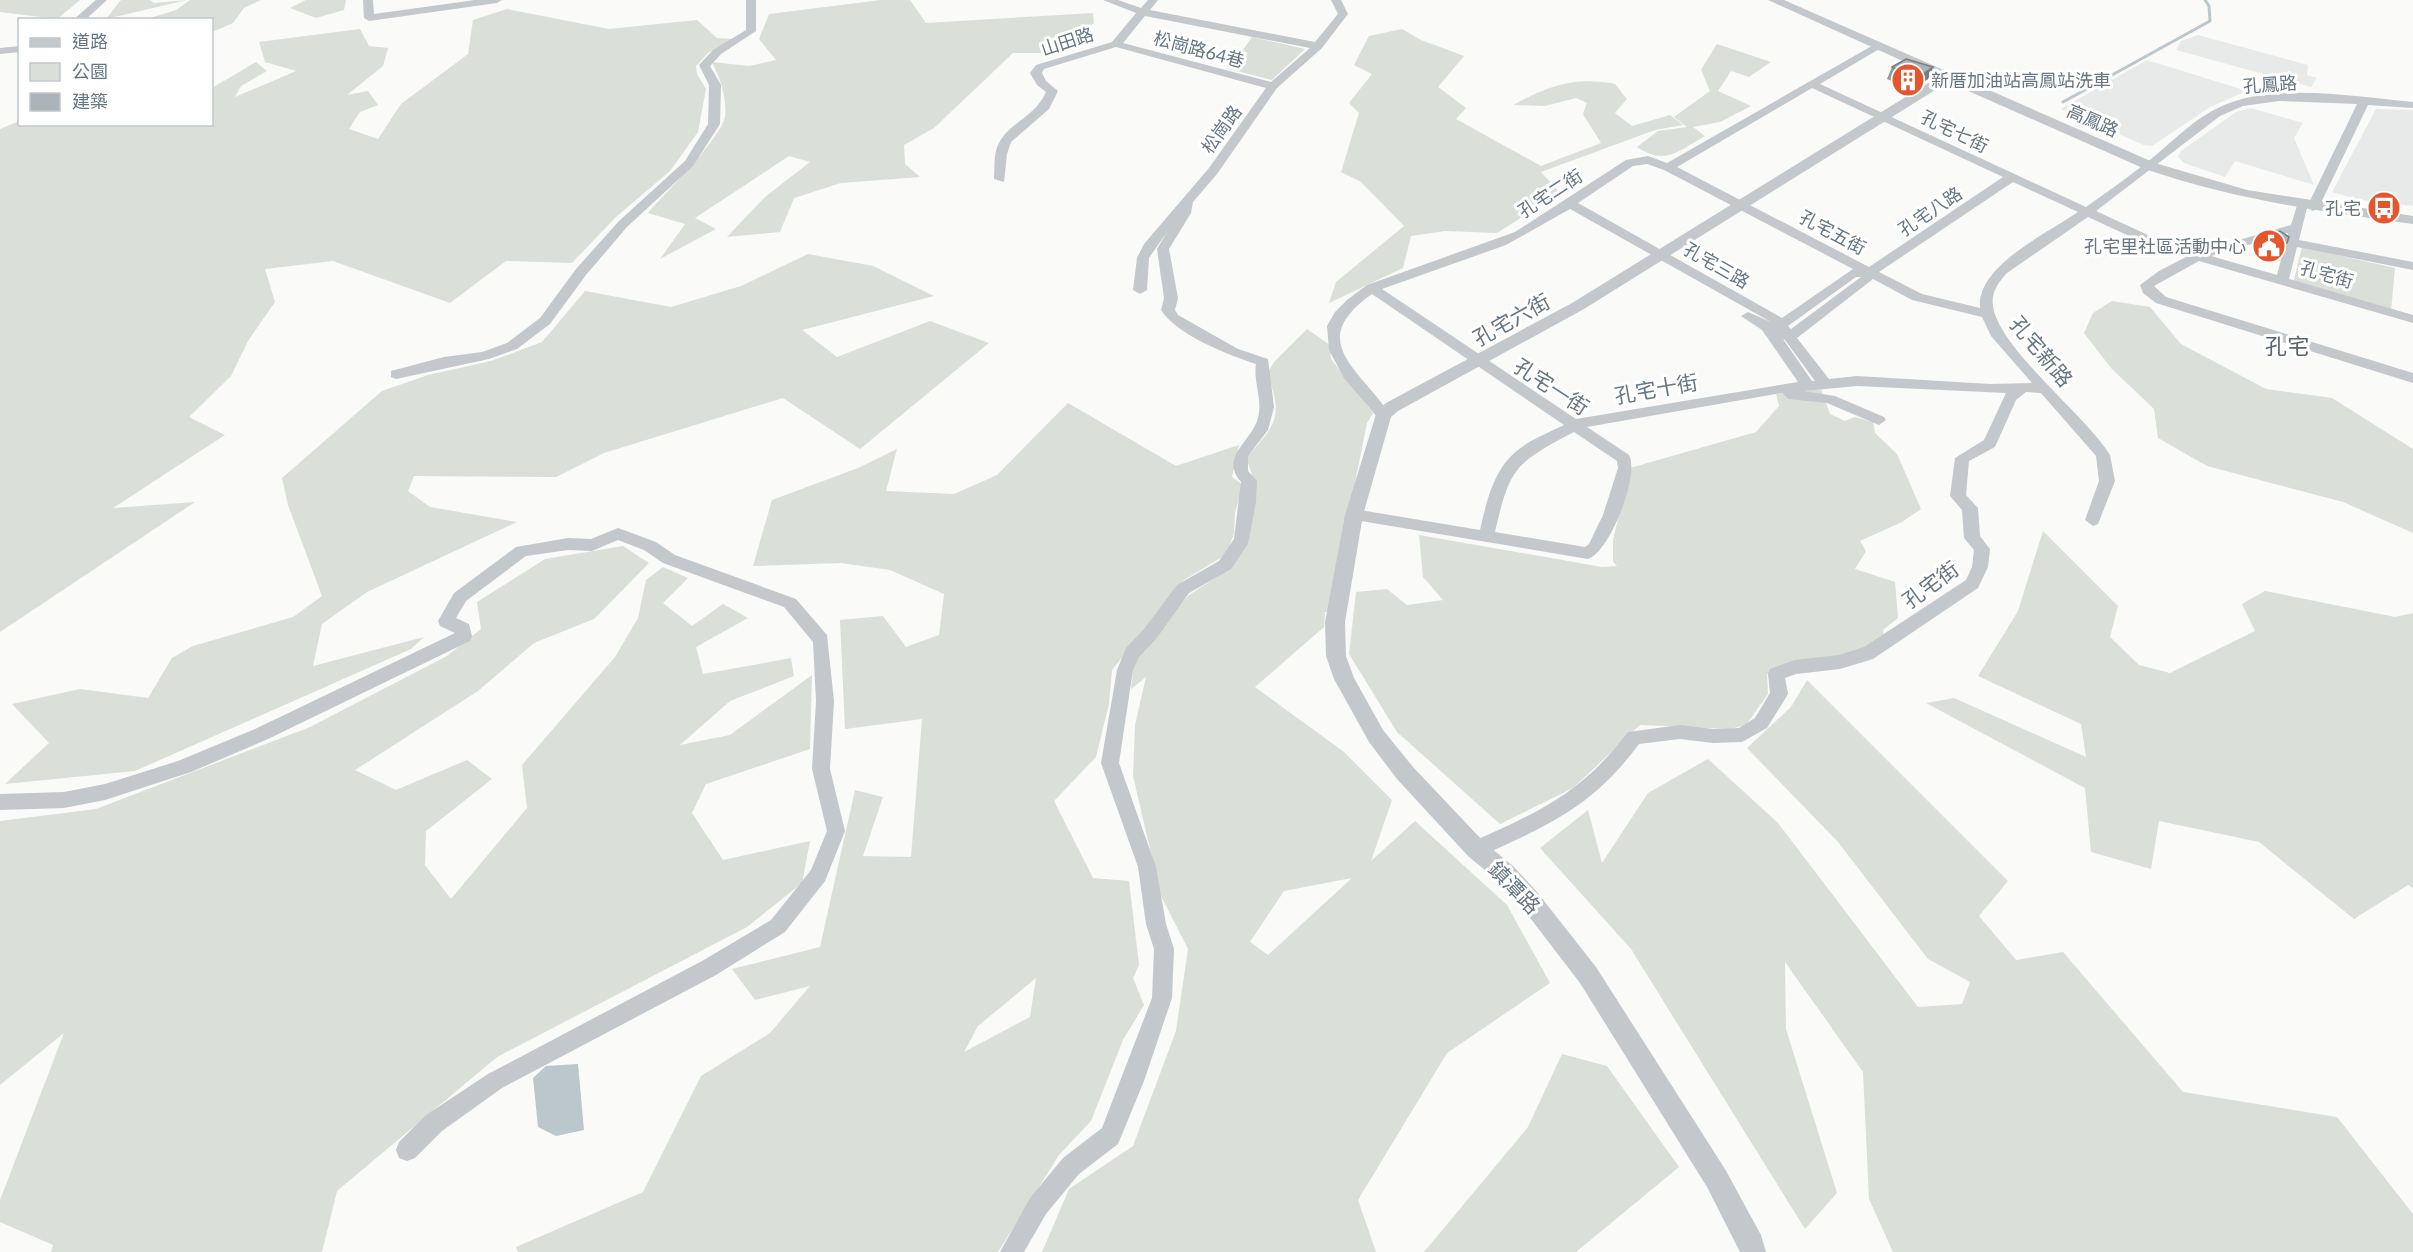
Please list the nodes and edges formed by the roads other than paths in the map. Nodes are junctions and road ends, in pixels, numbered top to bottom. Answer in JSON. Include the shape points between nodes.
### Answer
{"nodes":[{"id":1,"x":102,"y":0,"type":"edge"},
{"id":2,"x":368,"y":0,"type":"edge"},
{"id":3,"x":497,"y":0,"type":"edge"},
{"id":4,"x":751,"y":0,"type":"edge"},
{"id":5,"x":1108,"y":0,"type":"edge"},
{"id":6,"x":1153,"y":0,"type":"edge"},
{"id":7,"x":1336,"y":0,"type":"edge"},
{"id":8,"x":1774,"y":0,"type":"edge"},
{"id":9,"x":1142,"y":12,"type":"junction"},
{"id":10,"x":80,"y":18,"type":"edge"},
{"id":11,"x":1116,"y":44,"type":"junction"},
{"id":12,"x":1318,"y":46,"type":"junction"},
{"id":13,"x":1877,"y":46,"type":"junction"},
{"id":14,"x":18,"y":49,"type":"edge"},
{"id":15,"x":0,"y":51,"type":"edge"},
{"id":16,"x":1947,"y":77,"type":"junction"},
{"id":17,"x":1811,"y":84,"type":"junction"},
{"id":18,"x":1273,"y":86,"type":"junction"},
{"id":19,"x":2364,"y":102,"type":"junction"},
{"id":20,"x":2413,"y":105,"type":"edge"},
{"id":21,"x":1884,"y":117,"type":"junction"},
{"id":22,"x":1668,"y":166,"type":"junction"},
{"id":23,"x":2150,"y":166,"type":"junction"},
{"id":24,"x":2010,"y":177,"type":"junction"},
{"id":25,"x":1000,"y":179,"type":"dead end"},
{"id":26,"x":1187,"y":200,"type":"junction"},
{"id":27,"x":1742,"y":205,"type":"junction"},
{"id":28,"x":1565,"y":206,"type":"junction"},
{"id":29,"x":2307,"y":206,"type":"junction"},
{"id":30,"x":2084,"y":212,"type":"junction"},
{"id":31,"x":2413,"y":220,"type":"edge"},
{"id":32,"x":2296,"y":227,"type":"junction"},
{"id":33,"x":2292,"y":242,"type":"junction"},
{"id":34,"x":1657,"y":257,"type":"junction"},
{"id":35,"x":2196,"y":257,"type":"junction"},
{"id":36,"x":2413,"y":266,"type":"edge"},
{"id":37,"x":1869,"y":272,"type":"junction"},
{"id":38,"x":2282,"y":282,"type":"junction"},
{"id":39,"x":1372,"y":288,"type":"junction"},
{"id":40,"x":1140,"y":290,"type":"dead end"},
{"id":41,"x":1986,"y":313,"type":"junction"},
{"id":42,"x":2413,"y":319,"type":"edge"},
{"id":43,"x":1774,"y":326,"type":"junction"},
{"id":44,"x":1789,"y":337,"type":"junction"},
{"id":45,"x":1478,"y":361,"type":"junction"},
{"id":46,"x":396,"y":374,"type":"dead end"},
{"id":47,"x":2413,"y":378,"type":"edge"},
{"id":48,"x":1825,"y":384,"type":"junction"},
{"id":49,"x":1808,"y":386,"type":"junction"},
{"id":50,"x":2023,"y":387,"type":"junction"},
{"id":51,"x":2046,"y":389,"type":"junction"},
{"id":52,"x":1770,"y":390,"type":"junction"},
{"id":53,"x":1383,"y":415,"type":"junction"},
{"id":54,"x":1879,"y":420,"type":"dead end"},
{"id":55,"x":1575,"y":426,"type":"junction"},
{"id":56,"x":1354,"y":515,"type":"junction"},
{"id":57,"x":2093,"y":520,"type":"dead end"},
{"id":58,"x":1486,"y":538,"type":"junction"},
{"id":59,"x":0,"y":802,"type":"edge"},
{"id":60,"x":1476,"y":849,"type":"junction"},
{"id":61,"x":407,"y":1150,"type":"dead end"},
{"id":62,"x":1011,"y":1252,"type":"edge"},
{"id":63,"x":1753,"y":1252,"type":"edge"}],
"edges":[{"from":1,"to":10,"type":"street"},
{"from":2,"to":3,"type":"street","via":[[369,18]]},
{"from":4,"to":46,"type":"street","via":[[751,31],[704,65],[715,84],[716,112],[714,124],[689,163],[623,224],[545,321],[512,346],[493,353]]},
{"from":5,"to":9,"type":"street"},
{"from":6,"to":9,"type":"street","name":"山田路"},
{"from":7,"to":12,"type":"street","name":"松崗路","via":[[1343,14]]},
{"from":8,"to":13,"type":"street","name":"高鳳路"},
{"from":9,"to":11,"type":"street","name":"山田路"},
{"from":9,"to":12,"type":"street"},
{"from":11,"to":18,"type":"street","name":"松崗路64巷"},
{"from":11,"to":25,"type":"street","name":"山田路","via":[[1040,67],[1037,79],[1052,92],[1045,107],[1006,141]]},
{"from":12,"to":18,"type":"street","name":"松崗路"},
{"from":13,"to":16,"type":"street","name":"高鳳路"},
{"from":13,"to":17,"type":"street"},
{"from":14,"to":15,"type":"street"},
{"from":16,"to":21,"type":"street","name":"孔宅六街"},
{"from":16,"to":23,"type":"street","name":"高鳳路"},
{"from":17,"to":21,"type":"street","name":"孔宅七街"},
{"from":17,"to":22,"type":"street"},
{"from":18,"to":26,"type":"street","name":"松崗路","via":[[1237,139]]},
{"from":19,"to":20,"type":"street","name":"孔鳳路"},
{"from":19,"to":23,"type":"street","name":"孔鳳路","via":[[2273,99],[2238,103],[2186,135]]},
{"from":19,"to":29,"type":"street"},
{"from":21,"to":24,"type":"street","name":"孔宅七街"},
{"from":21,"to":27,"type":"street","name":"孔宅六街"},
{"from":22,"to":27,"type":"street","name":"孔宅五街"},
{"from":22,"to":28,"type":"street","name":"孔宅二街","via":[[1648,160],[1630,163]]},
{"from":23,"to":29,"type":"street","name":"高鳳路","via":[[2217,189]]},
{"from":23,"to":30,"type":"street","name":"孔宅新路"},
{"from":24,"to":30,"type":"street","name":"孔宅七街"},
{"from":24,"to":37,"type":"street","name":"孔宅八路"},
{"from":26,"to":40,"type":"street","name":"松崗路","via":[[1150,244],[1143,258]]},
{"from":26,"to":62,"type":"street","via":[[1185,213],[1163,249],[1171,298],[1168,310],[1173,318],[1233,352],[1263,362],[1260,380],[1267,412],[1251,445],[1241,455],[1241,472],[1249,481],[1242,540],[1225,565],[1183,589],[1132,653],[1125,670],[1110,763],[1147,867],[1164,949],[1162,998],[1110,1136],[1071,1166],[1038,1206]]},
{"from":27,"to":34,"type":"street","name":"孔宅六街"},
{"from":27,"to":37,"type":"street","name":"孔宅五街"},
{"from":28,"to":34,"type":"street","name":"孔宅三路"},
{"from":28,"to":39,"type":"street","name":"孔宅二街","via":[[1503,242]]},
{"from":29,"to":31,"type":"street","name":"高鳳路"},
{"from":29,"to":32,"type":"street"},
{"from":30,"to":35,"type":"street","name":"孔宅街"},
{"from":30,"to":41,"type":"street","name":"孔宅新路","via":[[1990,282]]},
{"from":32,"to":33,"type":"street"},
{"from":32,"to":35,"type":"street","name":"孔宅街"},
{"from":33,"to":36,"type":"street","name":"孔宅街"},
{"from":33,"to":38,"type":"street"},
{"from":34,"to":43,"type":"street","name":"孔宅三路"},
{"from":34,"to":45,"type":"street","name":"孔宅六街"},
{"from":35,"to":38,"type":"street","name":"孔宅街"},
{"from":35,"to":47,"type":"street","name":"孔宅街","via":[[2172,267],[2147,285],[2148,290],[2161,300]]},
{"from":37,"to":41,"type":"street","name":"孔宅五街","via":[[1917,297]]},
{"from":37,"to":43,"type":"street","name":"孔宅八路","via":[[1853,273]]},
{"from":37,"to":44,"type":"street","name":"孔宅八路","via":[[1866,279]]},
{"from":38,"to":42,"type":"street","name":"孔宅街"},
{"from":39,"to":45,"type":"street","name":"孔宅一街"},
{"from":39,"to":53,"type":"street","name":"孔宅二街","via":[[1339,316],[1334,341],[1340,361]]},
{"from":41,"to":51,"type":"street","name":"孔宅新路","via":[[1996,333]]},
{"from":43,"to":44,"type":"street"},
{"from":43,"to":49,"type":"street","name":"孔宅三路"},
{"from":44,"to":48,"type":"street"},
{"from":45,"to":53,"type":"street","name":"孔宅六街"},
{"from":45,"to":55,"type":"street","name":"孔宅一街"},
{"from":48,"to":49,"type":"street","name":"孔宅十街"},
{"from":48,"to":50,"type":"street","name":"孔宅十街","via":[[1883,380],[1990,389]]},
{"from":49,"to":52,"type":"street","name":"孔宅十街"},
{"from":50,"to":51,"type":"street"},
{"from":50,"to":60,"type":"street","name":"孔宅街","via":[[2010,397],[1990,443],[1962,458],[1958,496],[1970,508],[1972,538],[1982,549],[1980,567],[1972,584],[1867,654],[1776,674],[1779,694],[1761,723],[1742,735],[1680,732],[1634,737],[1622,756],[1578,800]]},
{"from":51,"to":57,"type":"street","name":"孔宅新路","via":[[2103,455],[2107,481]]},
{"from":52,"to":54,"type":"street","via":[[1830,399]]},
{"from":52,"to":55,"type":"street","name":"孔宅十街","via":[[1639,411]]},
{"from":53,"to":56,"type":"street"},
{"from":55,"to":58,"type":"street","name":"孔宅十街","via":[[1526,451],[1512,466],[1498,487]]},
{"from":55,"to":58,"type":"street","name":"孔宅一街","via":[[1624,459],[1625,468],[1602,537],[1593,551]]},
{"from":56,"to":58,"type":"street"},
{"from":56,"to":60,"type":"street","name":"鎮潭路","via":[[1335,622],[1336,656],[1344,679],[1377,736],[1405,773]]},
{"from":59,"to":61,"type":"street","via":[[62,800],[119,788],[193,765],[396,666],[436,652],[464,636],[463,628],[446,621],[460,597],[522,551],[592,544],[618,534],[650,546],[669,559],[790,603],[821,640],[825,701],[821,770],[836,831],[819,875],[778,926],[709,968],[495,1081],[434,1123]]},
{"from":60,"to":63,"type":"street","name":"鎮潭路","via":[[1529,899],[1588,975],[1716,1178]]}]}
